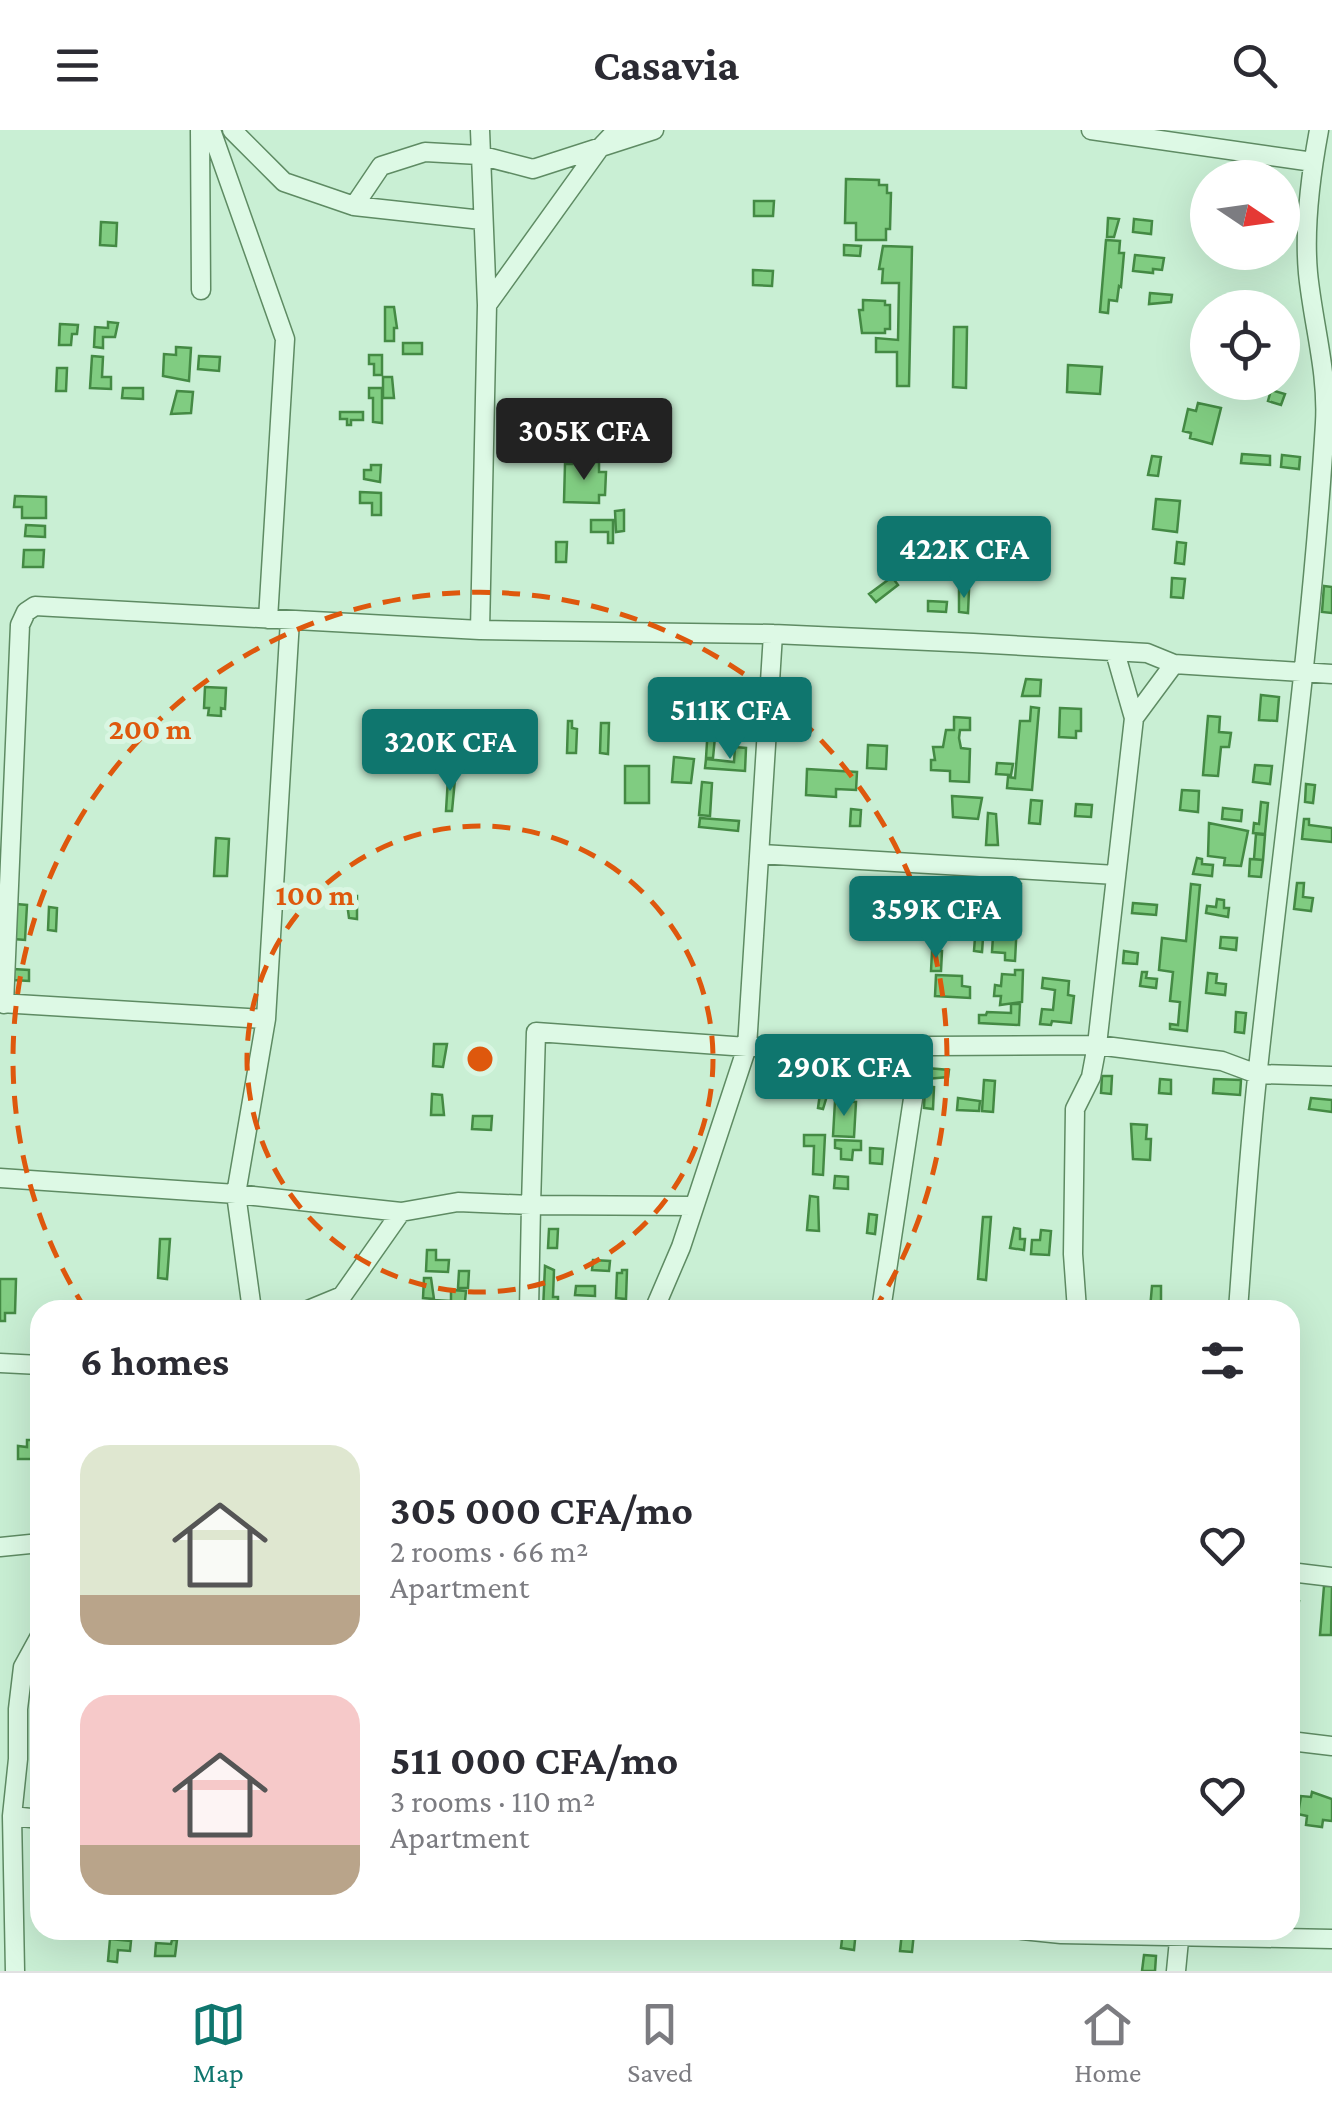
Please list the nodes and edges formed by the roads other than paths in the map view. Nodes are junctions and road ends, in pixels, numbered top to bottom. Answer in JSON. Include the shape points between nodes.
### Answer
{"nodes":[{"id":1,"x":200,"y":130,"type":"edge"},
{"id":2,"x":211,"y":130,"type":"edge"},
{"id":3,"x":232,"y":130,"type":"edge"},
{"id":4,"x":480,"y":130,"type":"edge"},
{"id":5,"x":618,"y":130,"type":"edge"},
{"id":6,"x":654,"y":130,"type":"edge"},
{"id":7,"x":1090,"y":130,"type":"edge"},
{"id":8,"x":1318,"y":130,"type":"edge"},
{"id":9,"x":599,"y":149,"type":"junction"},
{"id":10,"x":479,"y":155,"type":"junction"},
{"id":11,"x":1313,"y":162,"type":"junction"},
{"id":12,"x":354,"y":206,"type":"junction"},
{"id":13,"x":482,"y":220,"type":"junction"},
{"id":14,"x":201,"y":290,"type":"dead end"},
{"id":15,"x":487,"y":305,"type":"junction"},
{"id":16,"x":268,"y":619,"type":"junction"},
{"id":17,"x":290,"y":620,"type":"junction"},
{"id":18,"x":480,"y":630,"type":"junction"},
{"id":19,"x":774,"y":634,"type":"junction"},
{"id":20,"x":1114,"y":652,"type":"junction"},
{"id":21,"x":1174,"y":664,"type":"junction"},
{"id":22,"x":1303,"y":672,"type":"junction"},
{"id":23,"x":1332,"y":674,"type":"edge"},
{"id":24,"x":1134,"y":718,"type":"junction"},
{"id":25,"x":760,"y":854,"type":"junction"},
{"id":26,"x":1116,"y":875,"type":"junction"},
{"id":27,"x":2,"y":1003,"type":"edge"},
{"id":28,"x":266,"y":1019,"type":"junction"},
{"id":29,"x":1097,"y":1045,"type":"junction"},
{"id":30,"x":921,"y":1046,"type":"junction"},
{"id":31,"x":747,"y":1048,"type":"junction"},
{"id":32,"x":1257,"y":1074,"type":"junction"},
{"id":33,"x":1332,"y":1076,"type":"edge"},
{"id":34,"x":0,"y":1178,"type":"edge"},
{"id":35,"x":236,"y":1194,"type":"junction"},
{"id":36,"x":531,"y":1205,"type":"junction"},
{"id":37,"x":694,"y":1206,"type":"junction"},
{"id":38,"x":400,"y":1212,"type":"junction"},
{"id":39,"x":251,"y":1300,"type":"edge"},
{"id":40,"x":332,"y":1300,"type":"edge"},
{"id":41,"x":528,"y":1300,"type":"edge"},
{"id":42,"x":658,"y":1300,"type":"edge"},
{"id":43,"x":883,"y":1300,"type":"edge"},
{"id":44,"x":1076,"y":1300,"type":"edge"},
{"id":45,"x":1239,"y":1300,"type":"edge"},
{"id":46,"x":0,"y":1364,"type":"edge"},
{"id":47,"x":30,"y":1365,"type":"edge"},
{"id":48,"x":30,"y":1544,"type":"edge"},
{"id":49,"x":0,"y":1547,"type":"edge"},
{"id":50,"x":1300,"y":1573,"type":"edge"},
{"id":51,"x":1332,"y":1576,"type":"edge"},
{"id":52,"x":30,"y":1654,"type":"edge"},
{"id":53,"x":1300,"y":1743,"type":"edge"},
{"id":54,"x":1332,"y":1746,"type":"edge"},
{"id":55,"x":12,"y":1816,"type":"junction"},
{"id":56,"x":30,"y":1818,"type":"edge"},
{"id":57,"x":1300,"y":1938,"type":"edge"},
{"id":58,"x":1179,"y":1940,"type":"edge"},
{"id":59,"x":1332,"y":1940,"type":"edge"},
{"id":60,"x":15,"y":1971,"type":"edge"},
{"id":61,"x":1176,"y":1971,"type":"edge"}],
"edges":[{"from":1,"to":14,"type":"street"},
{"from":2,"to":16,"type":"street","via":[[284,339]]},
{"from":3,"to":12,"type":"street","via":[[284,182]]},
{"from":4,"to":10,"type":"street"},
{"from":5,"to":9,"type":"street"},
{"from":6,"to":9,"type":"street"},
{"from":7,"to":11,"type":"street"},
{"from":8,"to":11,"type":"street"},
{"from":9,"to":10,"type":"street","via":[[533,169]]},
{"from":9,"to":15,"type":"street"},
{"from":10,"to":12,"type":"street","via":[[425,152],[382,166]]},
{"from":10,"to":13,"type":"street"},
{"from":11,"to":22,"type":"street","via":[[1308,268],[1326,407]]},
{"from":12,"to":13,"type":"street"},
{"from":13,"to":15,"type":"street"},
{"from":15,"to":18,"type":"street"},
{"from":16,"to":17,"type":"street"},
{"from":16,"to":27,"type":"street","via":[[34,606],[26,612],[20,626]]},
{"from":17,"to":18,"type":"street"},
{"from":17,"to":28,"type":"street"},
{"from":18,"to":19,"type":"street"},
{"from":19,"to":20,"type":"street"},
{"from":19,"to":25,"type":"street"},
{"from":20,"to":21,"type":"street"},
{"from":20,"to":24,"type":"street"},
{"from":21,"to":22,"type":"street"},
{"from":21,"to":24,"type":"street"},
{"from":22,"to":23,"type":"street"},
{"from":22,"to":32,"type":"street"},
{"from":24,"to":26,"type":"street"},
{"from":25,"to":26,"type":"street"},
{"from":25,"to":31,"type":"street"},
{"from":26,"to":29,"type":"street"},
{"from":27,"to":28,"type":"street"},
{"from":28,"to":35,"type":"street"},
{"from":29,"to":30,"type":"street"},
{"from":29,"to":32,"type":"street","via":[[1222,1061]]},
{"from":29,"to":44,"type":"street","via":[[1075,1110]]},
{"from":30,"to":31,"type":"street"},
{"from":30,"to":43,"type":"street"},
{"from":31,"to":36,"type":"street","via":[[536,1032]]},
{"from":31,"to":37,"type":"street"},
{"from":32,"to":33,"type":"street"},
{"from":32,"to":45,"type":"street"},
{"from":34,"to":35,"type":"street"},
{"from":35,"to":38,"type":"street"},
{"from":35,"to":39,"type":"street"},
{"from":36,"to":37,"type":"street"},
{"from":36,"to":38,"type":"street","via":[[458,1202]]},
{"from":36,"to":41,"type":"street"},
{"from":37,"to":42,"type":"street"},
{"from":38,"to":40,"type":"street","via":[[342,1296]]},
{"from":46,"to":47,"type":"street"},
{"from":48,"to":49,"type":"street"},
{"from":50,"to":51,"type":"street"},
{"from":52,"to":55,"type":"street","via":[[23,1667]]},
{"from":53,"to":54,"type":"street"},
{"from":55,"to":56,"type":"street"},
{"from":55,"to":60,"type":"street"},
{"from":57,"to":59,"type":"street"},
{"from":58,"to":61,"type":"street"}]}
